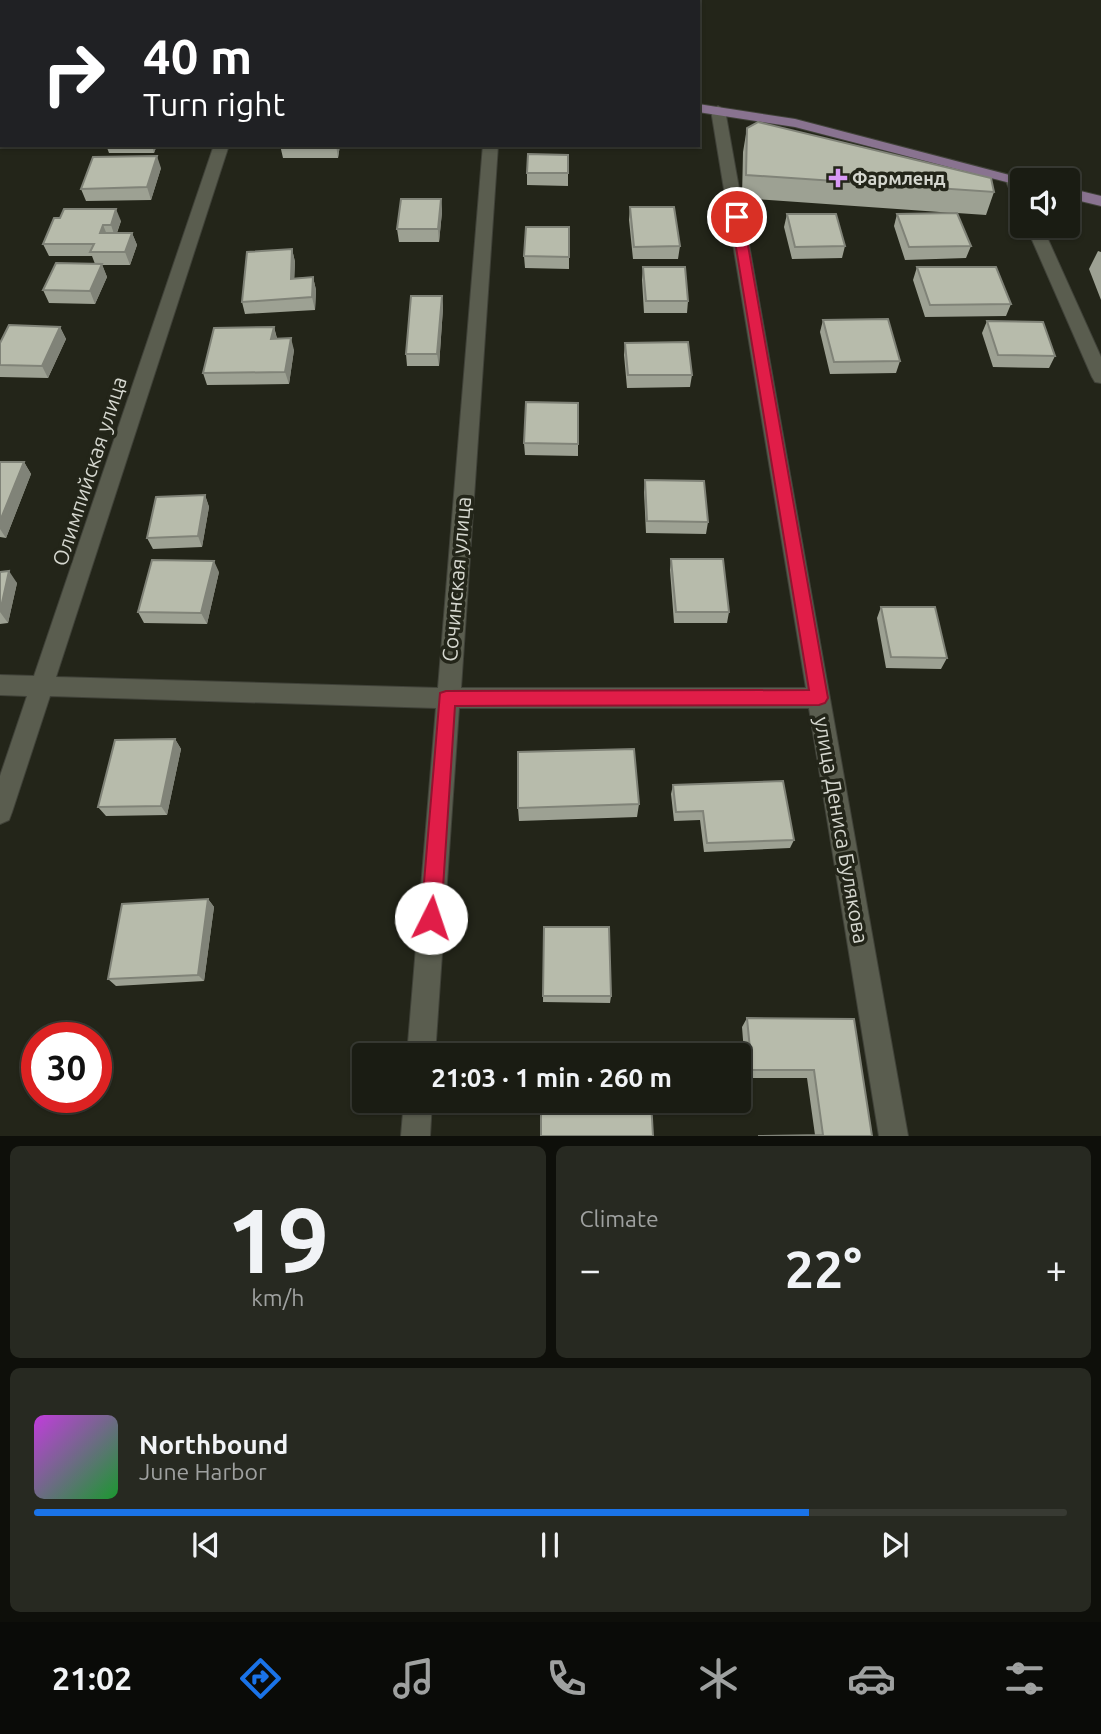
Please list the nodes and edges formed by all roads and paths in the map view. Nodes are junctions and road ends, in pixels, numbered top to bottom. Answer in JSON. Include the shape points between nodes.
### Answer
{"nodes":[{"id":1,"x":708,"y":109,"type":"edge"},
{"id":2,"x":221,"y":147,"type":"edge"},
{"id":3,"x":491,"y":147,"type":"edge"},
{"id":4,"x":1010,"y":178,"type":"edge"},
{"id":5,"x":1080,"y":196,"type":"edge"},
{"id":6,"x":1101,"y":201,"type":"edge"},
{"id":7,"x":1039,"y":238,"type":"edge"},
{"id":8,"x":1101,"y":377,"type":"edge"},
{"id":9,"x":0,"y":685,"type":"edge"},
{"id":10,"x":42,"y":685,"type":"junction"},
{"id":11,"x":446,"y":698,"type":"junction"},
{"id":12,"x":819,"y":698,"type":"junction"},
{"id":13,"x":0,"y":812,"type":"edge"},
{"id":14,"x":422,"y":1043,"type":"edge"},
{"id":15,"x":417,"y":1113,"type":"edge"},
{"id":16,"x":415,"y":1136,"type":"edge"},
{"id":17,"x":894,"y":1136,"type":"edge"}],
"edges":[{"from":1,"to":4,"type":"main road","via":[[795,123]]},
{"from":1,"to":12,"type":"street","name":"улица Дениса Булякова"},
{"from":2,"to":10,"type":"street","name":"Олимпийская улица"},
{"from":3,"to":11,"type":"street","name":"Сочинская улица"},
{"from":5,"to":6,"type":"main road"},
{"from":7,"to":8,"type":"street"},
{"from":9,"to":10,"type":"street"},
{"from":10,"to":11,"type":"street"},
{"from":10,"to":13,"type":"street","name":"Олимпийская улица"},
{"from":11,"to":12,"type":"street"},
{"from":11,"to":14,"type":"street","name":"Сочинская улица"},
{"from":12,"to":17,"type":"street","name":"улица Дениса Булякова"},
{"from":15,"to":16,"type":"street"}]}
